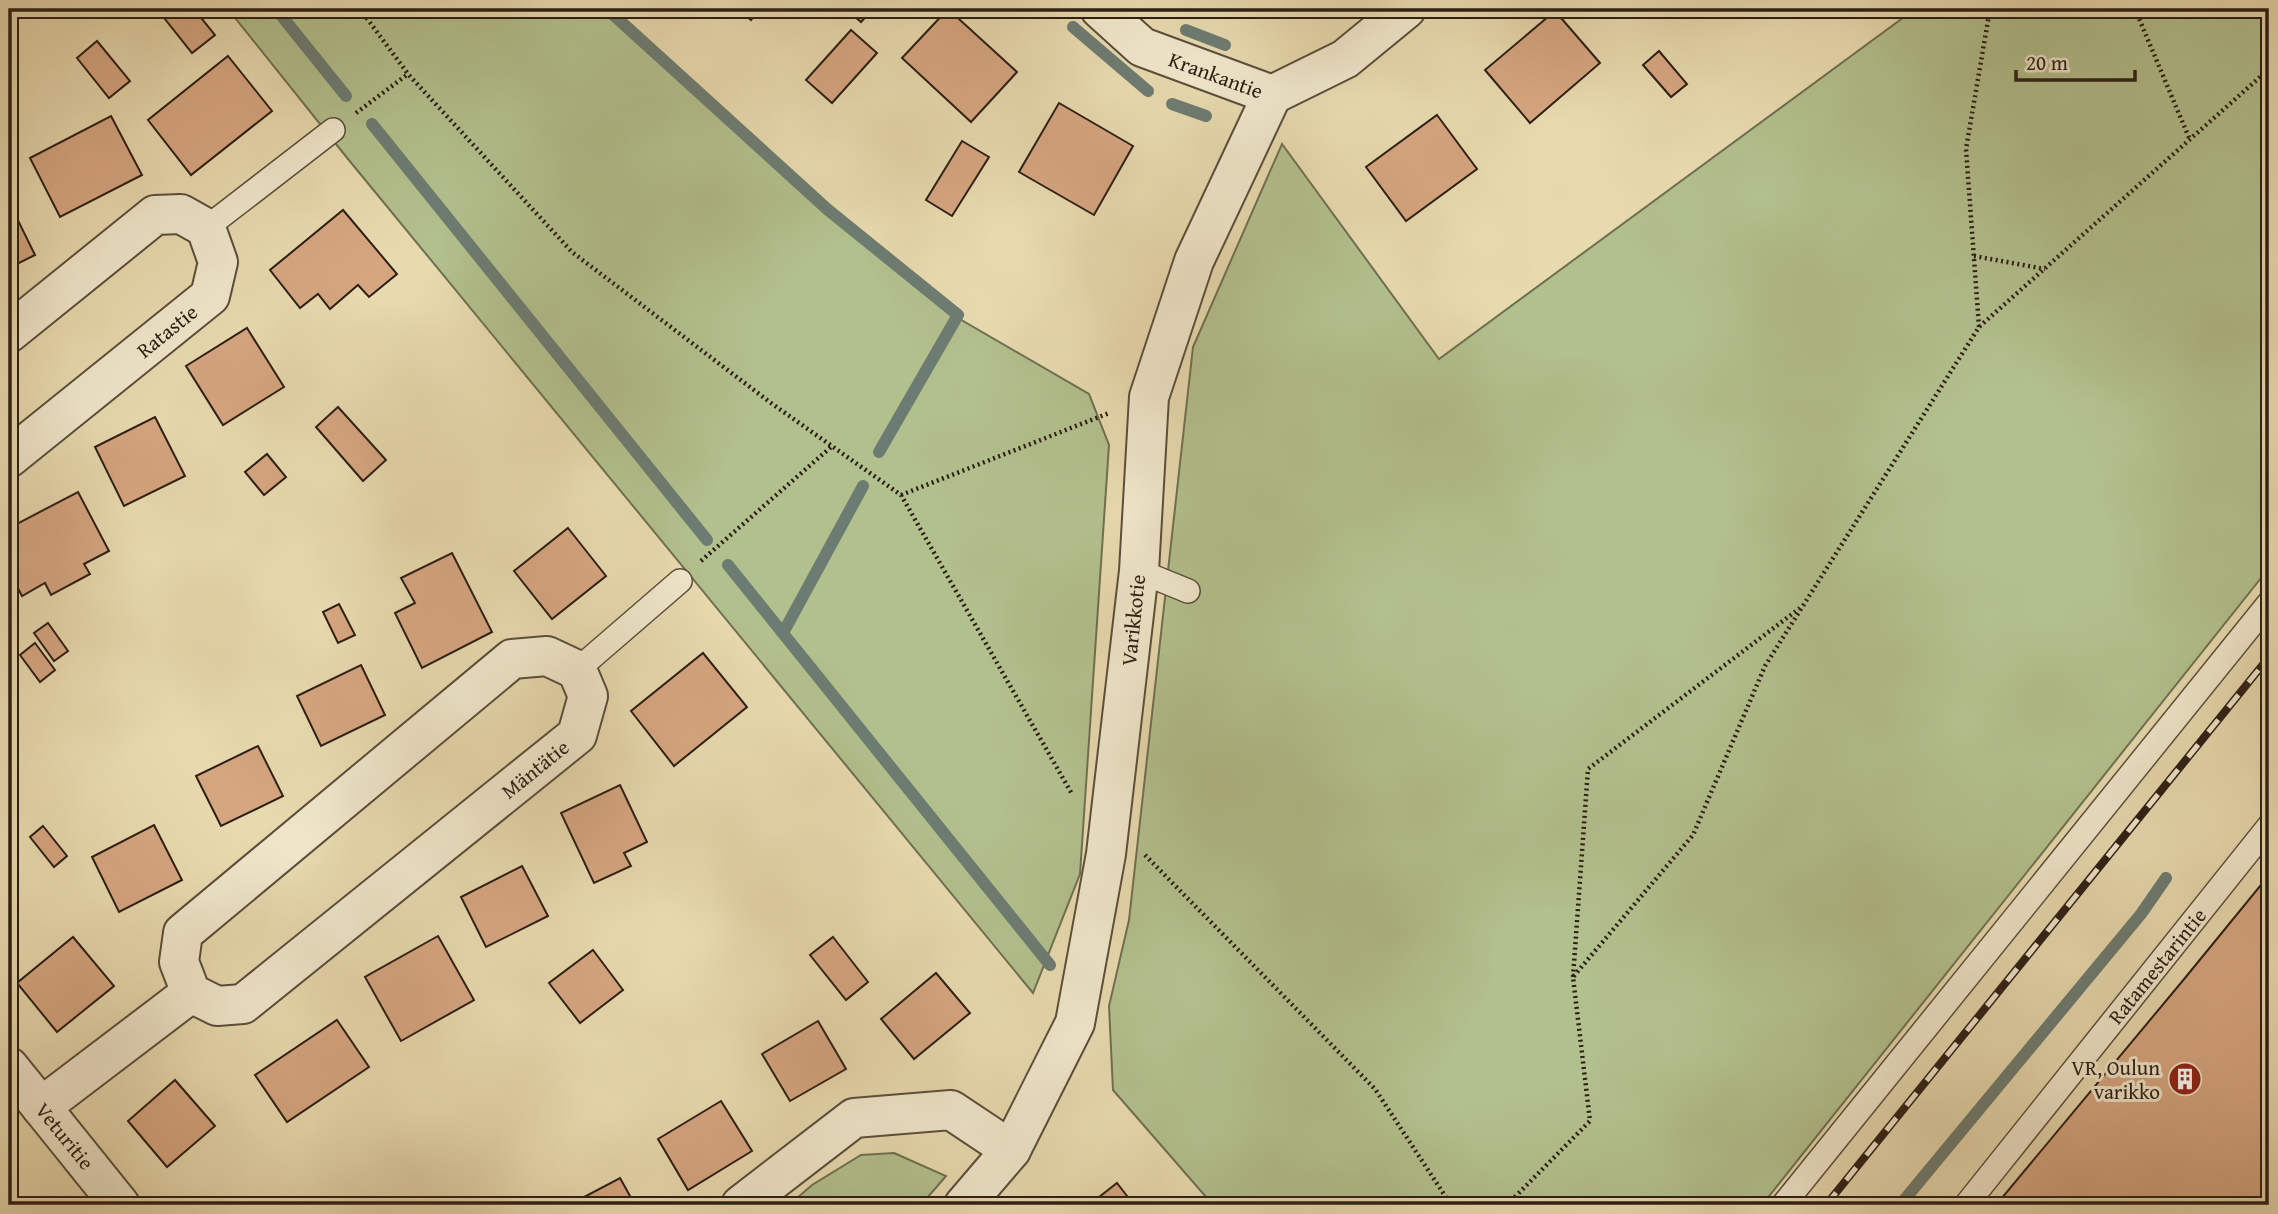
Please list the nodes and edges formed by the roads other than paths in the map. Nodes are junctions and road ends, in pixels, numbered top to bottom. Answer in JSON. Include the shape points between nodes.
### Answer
{"nodes":[{"id":1,"x":1100,"y":9,"type":"edge"},
{"id":2,"x":1406,"y":9,"type":"edge"},
{"id":3,"x":1272,"y":95,"type":"junction"},
{"id":4,"x":333,"y":130,"type":"road end"},
{"id":5,"x":206,"y":228,"type":"junction"},
{"id":6,"x":9,"y":333,"type":"edge"},
{"id":7,"x":9,"y":458,"type":"edge"},
{"id":8,"x":1139,"y":571,"type":"junction"},
{"id":9,"x":680,"y":580,"type":"road end"},
{"id":10,"x":1188,"y":591,"type":"dead end"},
{"id":11,"x":2269,"y":603,"type":"edge"},
{"id":12,"x":577,"y":670,"type":"junction"},
{"id":13,"x":2269,"y":826,"type":"edge"},
{"id":14,"x":191,"y":993,"type":"junction"},
{"id":15,"x":9,"y":1067,"type":"edge"},
{"id":16,"x":41,"y":1107,"type":"junction"},
{"id":17,"x":1011,"y":1150,"type":"junction"},
{"id":18,"x":120,"y":1205,"type":"edge"},
{"id":19,"x":741,"y":1205,"type":"edge"},
{"id":20,"x":964,"y":1205,"type":"edge"},
{"id":21,"x":1783,"y":1205,"type":"edge"},
{"id":22,"x":1966,"y":1205,"type":"edge"}],
"edges":[{"from":1,"to":3,"type":"street","name":"Krankantie","via":[[1142,47]]},
{"from":2,"to":3,"type":"street","name":"Krankantie","via":[[1345,59]]},
{"from":3,"to":8,"type":"street","name":"Varikkotie","via":[[1194,261],[1149,397]]},
{"from":4,"to":5,"type":"lane"},
{"from":5,"to":6,"type":"street","via":[[181,214],[155,215]]},
{"from":5,"to":7,"type":"street","name":"Ratastie","via":[[218,262],[210,296]]},
{"from":8,"to":10,"type":"lane"},
{"from":8,"to":17,"type":"street","name":"Varikkotie","via":[[1106,854],[1075,1023]]},
{"from":9,"to":12,"type":"lane"},
{"from":11,"to":21,"type":"lane"},
{"from":12,"to":14,"type":"street","name":"Mäntätie","via":[[588,696],[577,735],[243,1004],[217,1006]]},
{"from":12,"to":14,"type":"street","via":[[547,656],[512,659],[183,933],[180,962]]},
{"from":13,"to":22,"type":"lane","name":"Ratamestarintie"},
{"from":14,"to":16,"type":"street"},
{"from":15,"to":16,"type":"street","name":"Veturitie"},
{"from":16,"to":18,"type":"street","name":"Veturitie"},
{"from":17,"to":19,"type":"street","via":[[951,1110],[854,1118]]},
{"from":17,"to":20,"type":"street","name":"Varikkotie"}]}
